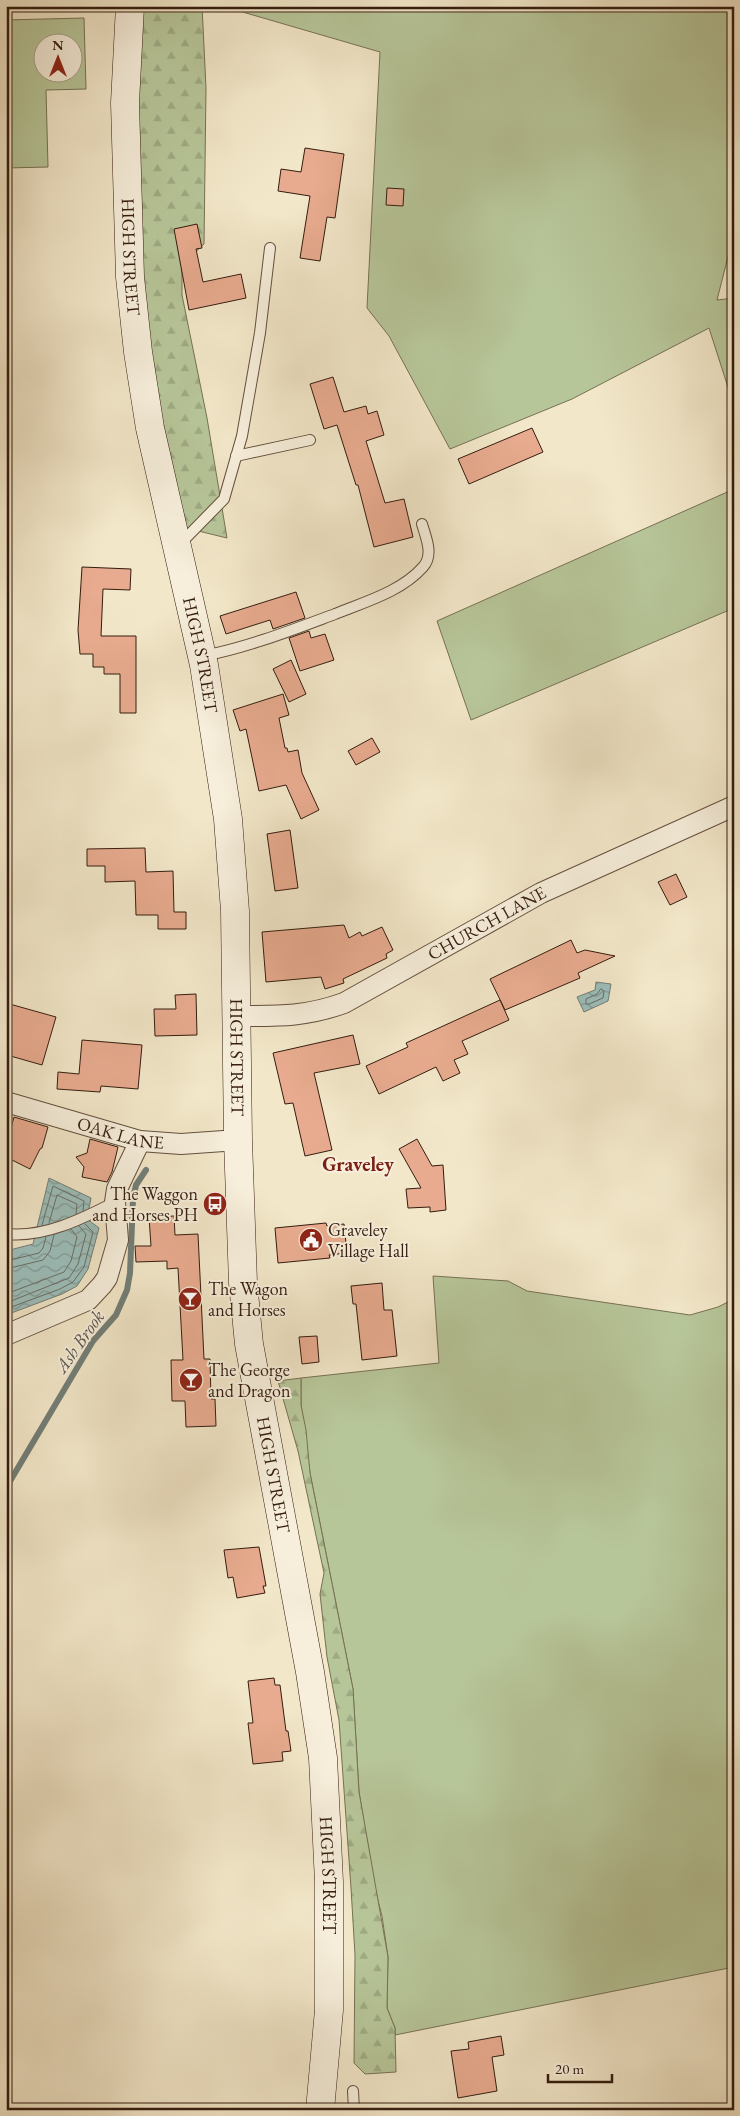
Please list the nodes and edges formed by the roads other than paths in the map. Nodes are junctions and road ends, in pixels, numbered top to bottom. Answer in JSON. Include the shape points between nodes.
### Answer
{"nodes":[{"id":1,"x":130,"y":6,"type":"edge"},
{"id":2,"x":270,"y":248,"type":"dead end"},
{"id":3,"x":310,"y":440,"type":"dead end"},
{"id":4,"x":236,"y":456,"type":"junction"},
{"id":5,"x":422,"y":524,"type":"dead end"},
{"id":6,"x":177,"y":546,"type":"junction"},
{"id":7,"x":202,"y":656,"type":"junction"},
{"id":8,"x":733,"y":808,"type":"edge"},
{"id":9,"x":238,"y":1016,"type":"junction"},
{"id":10,"x":6,"y":1102,"type":"edge"},
{"id":11,"x":140,"y":1140,"type":"junction"},
{"id":12,"x":238,"y":1140,"type":"junction"},
{"id":13,"x":115,"y":1202,"type":"junction"},
{"id":14,"x":6,"y":1234,"type":"edge"},
{"id":15,"x":6,"y":1335,"type":"edge"},
{"id":16,"x":353,"y":2090,"type":"dead end"},
{"id":17,"x":320,"y":2110,"type":"edge"},
{"id":18,"x":354,"y":2110,"type":"edge"}],
"edges":[{"from":1,"to":6,"type":"main road","name":"HIGH STREET","via":[[125,102],[130,277],[150,428]]},
{"from":2,"to":4,"type":"lane","via":[[260,333]]},
{"from":3,"to":4,"type":"lane"},
{"from":4,"to":6,"type":"lane","via":[[224,499]]},
{"from":5,"to":7,"type":"lane","via":[[429,551],[424,567],[395,589],[235,650]]},
{"from":6,"to":7,"type":"main road","name":"HIGH STREET"},
{"from":7,"to":9,"type":"main road","name":"HIGH STREET","via":[[228,819]]},
{"from":8,"to":9,"type":"street","name":"CHURCH LANE","via":[[542,892],[344,1003],[319,1012],[289,1016]]},
{"from":9,"to":12,"type":"main road","name":"HIGH STREET"},
{"from":10,"to":11,"type":"street","name":"OAK LANE"},
{"from":11,"to":12,"type":"street","name":"OAK LANE","via":[[181,1144]]},
{"from":11,"to":13,"type":"street","via":[[117,1189]]},
{"from":12,"to":17,"type":"main road","name":"HIGH STREET","via":[[243,1283],[249,1344],[323,1758],[329,2010]]},
{"from":13,"to":14,"type":"lane","via":[[59,1227],[23,1236]]},
{"from":13,"to":15,"type":"street","via":[[118,1240],[102,1285],[88,1300]]},
{"from":16,"to":18,"type":"lane"}]}
